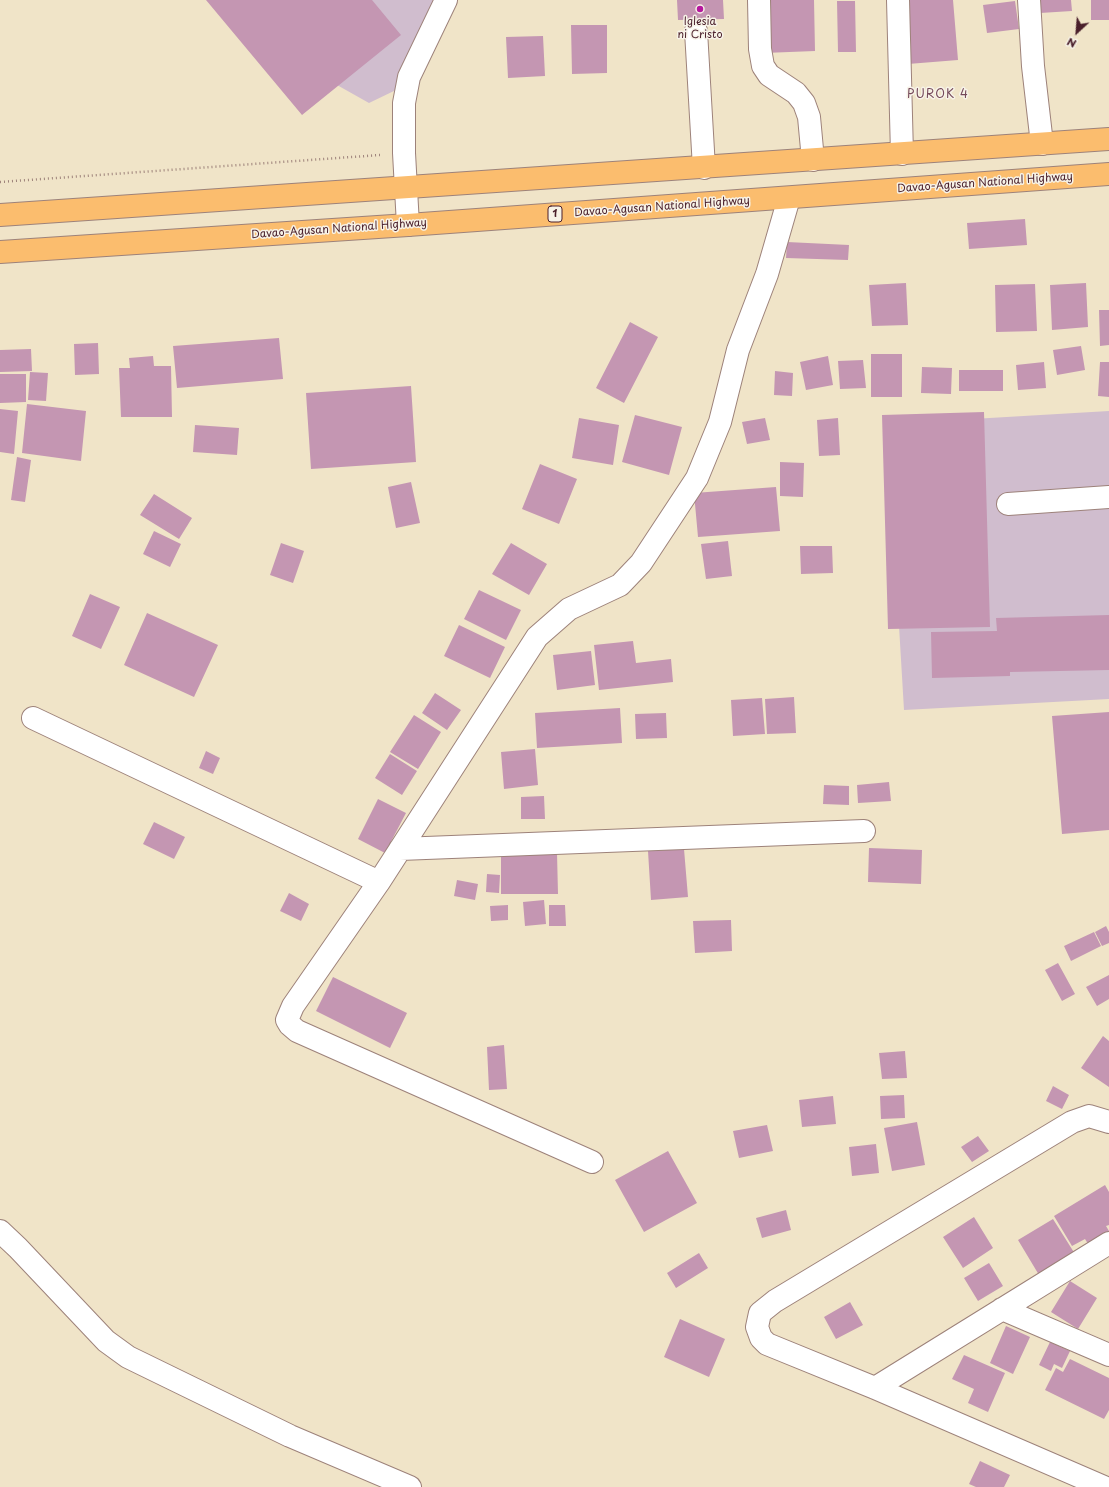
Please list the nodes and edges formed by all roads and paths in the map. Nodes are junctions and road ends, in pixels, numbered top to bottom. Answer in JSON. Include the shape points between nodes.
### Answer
{"nodes":[{"id":1,"x":446,"y":0,"type":"edge"},
{"id":2,"x":759,"y":0,"type":"edge"},
{"id":3,"x":898,"y":0,"type":"edge"},
{"id":4,"x":1029,"y":0,"type":"edge"},
{"id":5,"x":696,"y":31,"type":"dead end"},
{"id":6,"x":1109,"y":139,"type":"edge"},
{"id":7,"x":1042,"y":144,"type":"junction"},
{"id":8,"x":404,"y":154,"type":"junction"},
{"id":9,"x":902,"y":154,"type":"junction"},
{"id":10,"x":814,"y":160,"type":"junction"},
{"id":11,"x":704,"y":168,"type":"junction"},
{"id":12,"x":1109,"y":174,"type":"edge"},
{"id":13,"x":0,"y":182,"type":"edge"},
{"id":14,"x":406,"y":188,"type":"junction"},
{"id":15,"x":789,"y":198,"type":"junction"},
{"id":16,"x":0,"y":215,"type":"edge"},
{"id":17,"x":408,"y":224,"type":"junction"},
{"id":18,"x":0,"y":252,"type":"edge"},
{"id":19,"x":1109,"y":498,"type":"edge"},
{"id":20,"x":1008,"y":504,"type":"dead end"},
{"id":21,"x":33,"y":718,"type":"dead end"},
{"id":22,"x":864,"y":831,"type":"dead end"},
{"id":23,"x":400,"y":849,"type":"junction"},
{"id":24,"x":379,"y":882,"type":"junction"},
{"id":25,"x":1109,"y":1122,"type":"edge"},
{"id":26,"x":592,"y":1162,"type":"dead end"},
{"id":27,"x":0,"y":1231,"type":"edge"},
{"id":28,"x":1109,"y":1243,"type":"edge"},
{"id":29,"x":1002,"y":1308,"type":"junction"},
{"id":30,"x":1109,"y":1355,"type":"edge"},
{"id":31,"x":875,"y":1388,"type":"junction"},
{"id":32,"x":1109,"y":1477,"type":"edge"},
{"id":33,"x":410,"y":1487,"type":"edge"},
{"id":34,"x":1105,"y":1487,"type":"edge"}],
"edges":[{"from":1,"to":8,"type":"street","via":[[409,77],[404,103]]},
{"from":2,"to":10,"type":"street","via":[[763,66],[769,75],[796,94],[804,103]]},
{"from":3,"to":9,"type":"street"},
{"from":4,"to":7,"type":"street"},
{"from":5,"to":11,"type":"street"},
{"from":6,"to":7,"type":"highway"},
{"from":7,"to":9,"type":"highway"},
{"from":8,"to":13,"type":"path"},
{"from":8,"to":14,"type":"street"},
{"from":9,"to":10,"type":"highway"},
{"from":10,"to":11,"type":"highway"},
{"from":11,"to":14,"type":"highway"},
{"from":12,"to":15,"type":"highway","name":"Davao-Agusan National Highway","number":"1"},
{"from":14,"to":16,"type":"highway"},
{"from":14,"to":17,"type":"street"},
{"from":15,"to":17,"type":"highway","name":"Davao-Agusan National Highway","number":"1"},
{"from":15,"to":23,"type":"street","via":[[767,274],[738,350],[720,422],[697,478],[641,563],[620,585],[569,609],[537,637]]},
{"from":17,"to":18,"type":"highway","name":"Davao-Agusan National Highway","number":"1"},
{"from":19,"to":20,"type":"street"},
{"from":21,"to":24,"type":"street"},
{"from":22,"to":23,"type":"street"},
{"from":23,"to":24,"type":"street"},
{"from":24,"to":26,"type":"street","via":[[293,1006],[287,1020],[290,1025],[297,1031]]},
{"from":25,"to":31,"type":"street","via":[[1089,1116],[1072,1122],[775,1301],[760,1313],[757,1327],[761,1338],[767,1344]]},
{"from":27,"to":33,"type":"street","via":[[106,1341],[128,1357],[290,1436]]},
{"from":28,"to":29,"type":"street"},
{"from":29,"to":30,"type":"street"},
{"from":29,"to":31,"type":"street"},
{"from":31,"to":34,"type":"street"},
{"from":32,"to":34,"type":"street"}]}
